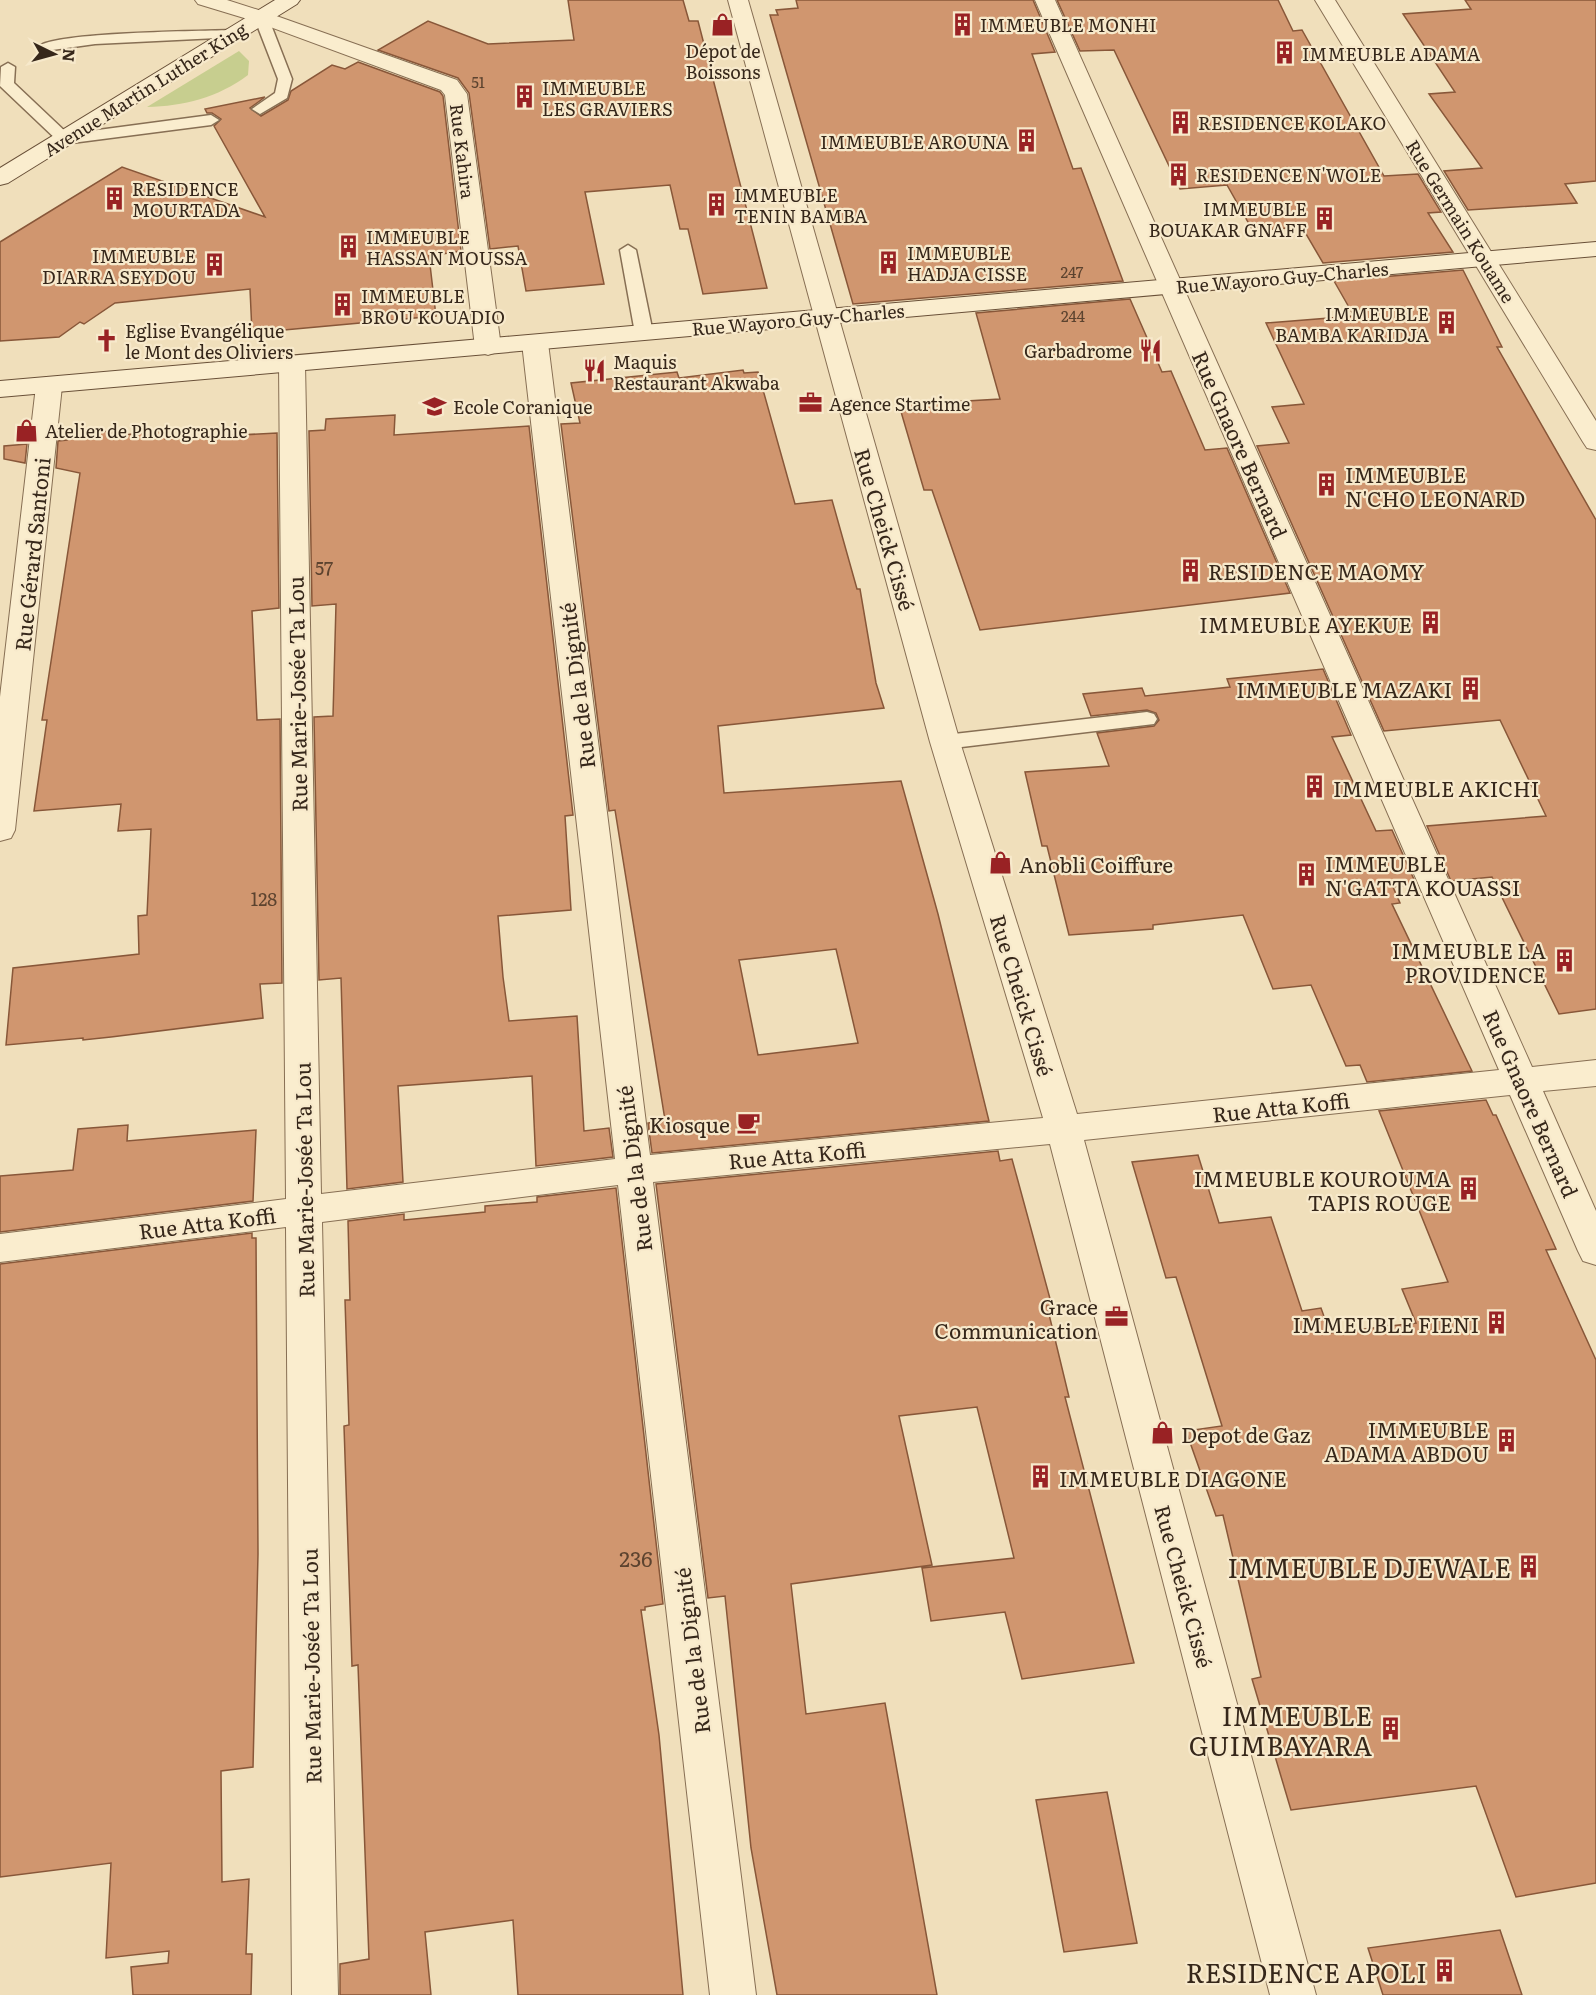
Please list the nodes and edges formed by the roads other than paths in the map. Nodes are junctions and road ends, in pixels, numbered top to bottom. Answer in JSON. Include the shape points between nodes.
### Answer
{"nodes":[{"id":1,"x":205,"y":0,"type":"edge"},
{"id":2,"x":290,"y":0,"type":"edge"},
{"id":3,"x":738,"y":0,"type":"edge"},
{"id":4,"x":1046,"y":0,"type":"edge"},
{"id":5,"x":1325,"y":0,"type":"edge"},
{"id":6,"x":261,"y":17,"type":"junction"},
{"id":7,"x":233,"y":34,"type":"junction"},
{"id":8,"x":45,"y":47,"type":"dead end"},
{"id":9,"x":8,"y":67,"type":"dead end"},
{"id":10,"x":260,"y":110,"type":"dead end"},
{"id":11,"x":211,"y":120,"type":"dead end"},
{"id":12,"x":63,"y":139,"type":"junction"},
{"id":13,"x":0,"y":178,"type":"edge"},
{"id":14,"x":1596,"y":249,"type":"edge"},
{"id":15,"x":628,"y":250,"type":"dead end"},
{"id":16,"x":1485,"y":259,"type":"junction"},
{"id":17,"x":1172,"y":286,"type":"junction"},
{"id":18,"x":827,"y":317,"type":"junction"},
{"id":19,"x":644,"y":333,"type":"junction"},
{"id":20,"x":536,"y":343,"type":"junction"},
{"id":21,"x":488,"y":347,"type":"junction"},
{"id":22,"x":292,"y":364,"type":"junction"},
{"id":23,"x":49,"y":386,"type":"junction"},
{"id":24,"x":0,"y":389,"type":"edge"},
{"id":25,"x":1596,"y":442,"type":"edge"},
{"id":26,"x":1147,"y":719,"type":"dead end"},
{"id":27,"x":945,"y":742,"type":"junction"},
{"id":28,"x":0,"y":830,"type":"edge"},
{"id":29,"x":1596,"y":1073,"type":"edge"},
{"id":30,"x":1522,"y":1081,"type":"junction"},
{"id":31,"x":1064,"y":1129,"type":"junction"},
{"id":32,"x":633,"y":1170,"type":"junction"},
{"id":33,"x":304,"y":1210,"type":"junction"},
{"id":34,"x":0,"y":1248,"type":"edge"},
{"id":35,"x":1596,"y":1251,"type":"edge"},
{"id":36,"x":315,"y":1995,"type":"edge"},
{"id":37,"x":733,"y":1995,"type":"edge"},
{"id":38,"x":1293,"y":1995,"type":"edge"}],
"edges":[{"from":1,"to":6,"type":"street","name":"Rue Kahira"},
{"from":2,"to":6,"type":"street","name":"Avenue Martin Luther King"},
{"from":3,"to":18,"type":"street","name":"Rue Cheick Cissé"},
{"from":4,"to":17,"type":"street","name":"Rue Gnaore Bernard"},
{"from":5,"to":16,"type":"street","name":"Rue Germain Kouame"},
{"from":6,"to":7,"type":"street","name":"Avenue Martin Luther King"},
{"from":6,"to":10,"type":"lane","via":[[285,79],[282,95]]},
{"from":6,"to":21,"type":"street","name":"Rue Kahira","via":[[449,85],[456,94]]},
{"from":7,"to":8,"type":"lane","via":[[95,40]]},
{"from":7,"to":12,"type":"street","name":"Avenue Martin Luther King"},
{"from":9,"to":12,"type":"lane","via":[[6,84]]},
{"from":11,"to":12,"type":"lane"},
{"from":12,"to":13,"type":"street","name":"Avenue Martin Luther King"},
{"from":14,"to":16,"type":"street","name":"Rue Wayoro Guy-Charles"},
{"from":15,"to":19,"type":"lane"},
{"from":16,"to":17,"type":"street","name":"Rue Wayoro Guy-Charles"},
{"from":16,"to":25,"type":"street","name":"Rue Germain Kouame"},
{"from":17,"to":18,"type":"street","name":"Rue Wayoro Guy-Charles"},
{"from":17,"to":30,"type":"street","name":"Rue Gnaore Bernard"},
{"from":18,"to":19,"type":"street","name":"Rue Wayoro Guy-Charles"},
{"from":18,"to":27,"type":"street","name":"Rue Cheick Cissé"},
{"from":19,"to":20,"type":"street","name":"Rue Wayoro Guy-Charles"},
{"from":20,"to":21,"type":"street","name":"Rue Wayoro Guy-Charles"},
{"from":20,"to":32,"type":"street","name":"Rue de la Dignité"},
{"from":21,"to":22,"type":"street","name":"Rue Wayoro Guy-Charles"},
{"from":22,"to":23,"type":"street","name":"Rue Wayoro Guy-Charles"},
{"from":22,"to":33,"type":"street","name":"Rue Marie-Josée Ta Lou"},
{"from":23,"to":24,"type":"street","name":"Rue Wayoro Guy-Charles"},
{"from":23,"to":28,"type":"street","name":"Rue Gérard Santoni"},
{"from":26,"to":27,"type":"lane"},
{"from":27,"to":31,"type":"street","name":"Rue Cheick Cissé"},
{"from":29,"to":30,"type":"street","name":"Rue Atta Koffi"},
{"from":30,"to":31,"type":"street","name":"Rue Atta Koffi"},
{"from":30,"to":35,"type":"street","name":"Rue Gnaore Bernard"},
{"from":31,"to":32,"type":"street","name":"Rue Atta Koffi"},
{"from":31,"to":38,"type":"street","name":"Rue Cheick Cissé"},
{"from":32,"to":33,"type":"street","name":"Rue Atta Koffi"},
{"from":32,"to":37,"type":"street","name":"Rue de la Dignité"},
{"from":33,"to":34,"type":"street","name":"Rue Atta Koffi"},
{"from":33,"to":36,"type":"street","name":"Rue Marie-Josée Ta Lou"}]}
